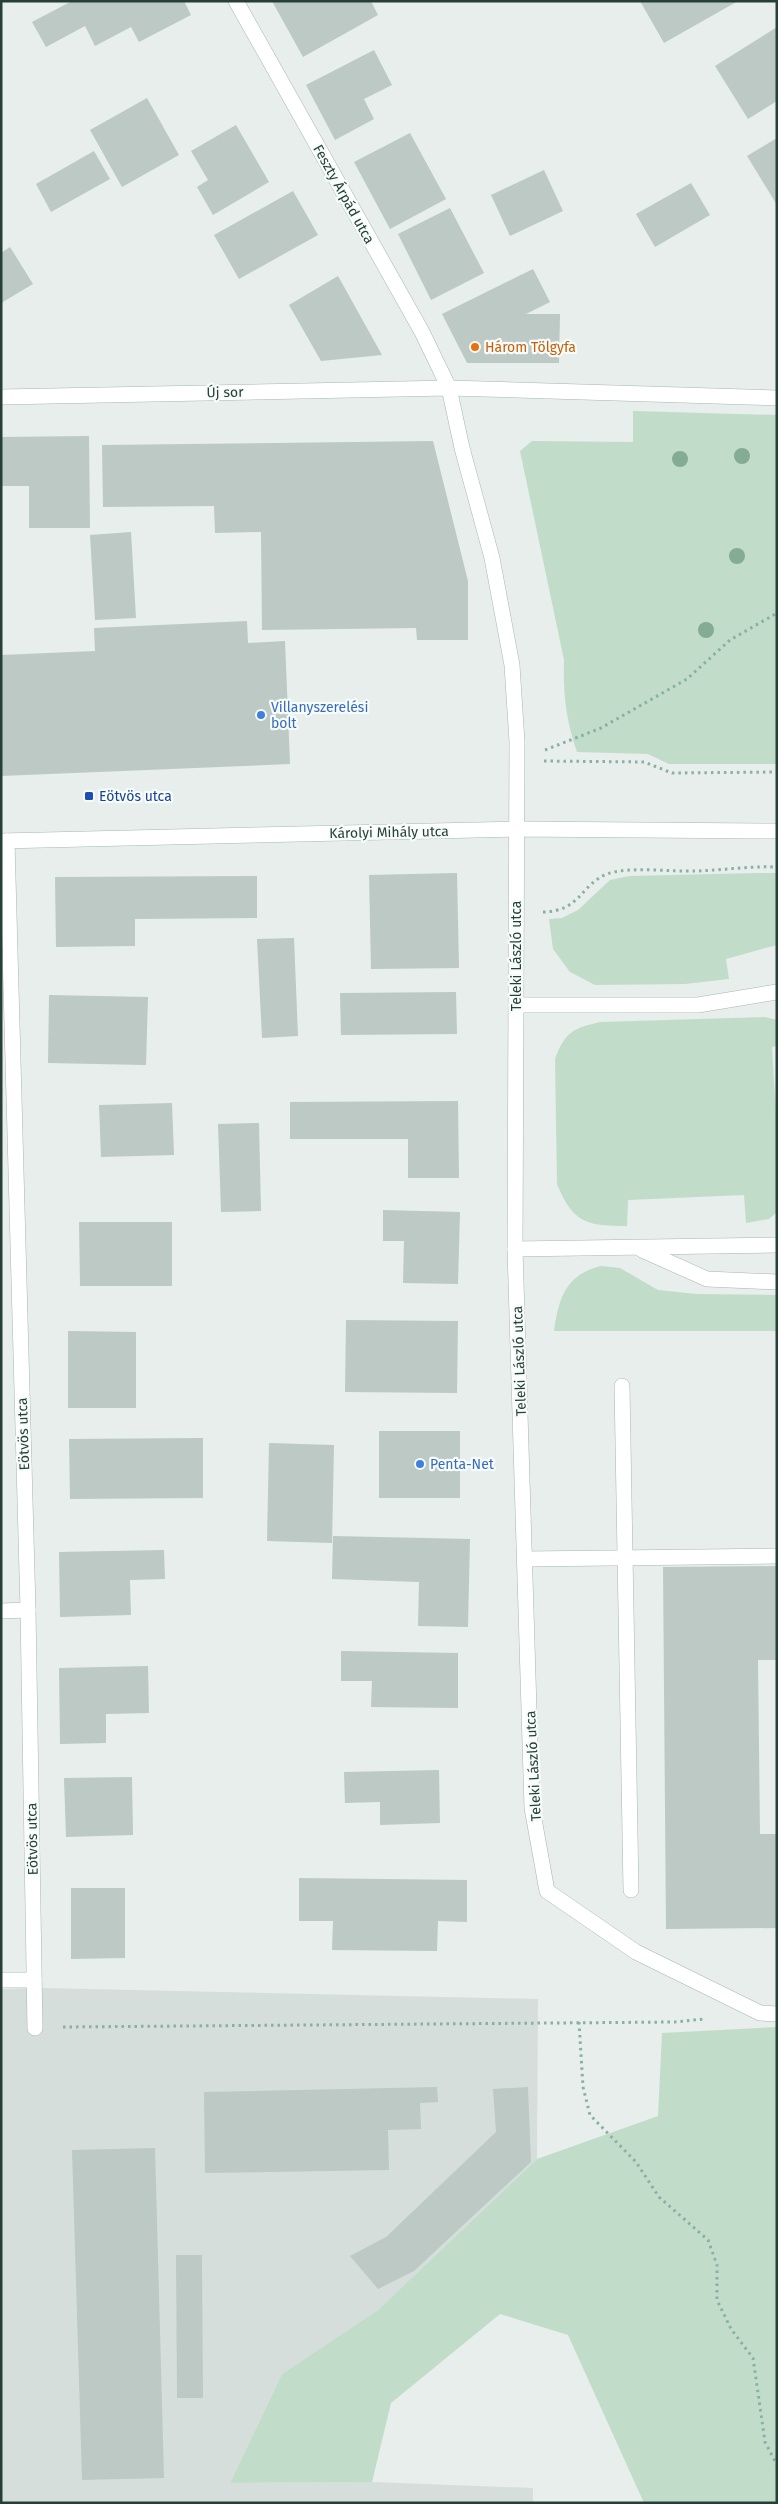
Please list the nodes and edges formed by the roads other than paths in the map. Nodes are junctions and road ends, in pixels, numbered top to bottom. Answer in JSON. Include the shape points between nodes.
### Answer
{"nodes":[{"id":1,"x":236,"y":1,"type":"edge"},
{"id":2,"x":449,"y":388,"type":"junction"},
{"id":3,"x":1,"y":397,"type":"edge"},
{"id":4,"x":777,"y":398,"type":"edge"},
{"id":5,"x":517,"y":761,"type":"joint"},
{"id":6,"x":516,"y":830,"type":"junction"},
{"id":7,"x":777,"y":831,"type":"edge"},
{"id":8,"x":4,"y":841,"type":"edge"},
{"id":9,"x":777,"y":992,"type":"edge"},
{"id":10,"x":516,"y":1005,"type":"junction"},
{"id":11,"x":777,"y":1245,"type":"edge"},
{"id":12,"x":637,"y":1247,"type":"junction"},
{"id":13,"x":515,"y":1249,"type":"junction"},
{"id":14,"x":777,"y":1282,"type":"edge"},
{"id":15,"x":622,"y":1386,"type":"dead end"},
{"id":16,"x":777,"y":1556,"type":"edge"},
{"id":17,"x":625,"y":1558,"type":"junction"},
{"id":18,"x":525,"y":1559,"type":"junction"},
{"id":19,"x":28,"y":1610,"type":"junction"},
{"id":20,"x":1,"y":1611,"type":"edge"},
{"id":21,"x":631,"y":1890,"type":"dead end"},
{"id":22,"x":1,"y":1980,"type":"edge"},
{"id":23,"x":34,"y":1980,"type":"junction"},
{"id":24,"x":777,"y":2014,"type":"edge"},
{"id":25,"x":35,"y":2028,"type":"road end"}],
"edges":[{"from":1,"to":2,"type":"street","name":"Feszty Árpád utca","via":[[422,332]]},
{"from":2,"to":3,"type":"street","name":"Új sor"},
{"from":2,"to":4,"type":"street","name":"Új sor"},
{"from":2,"to":5,"type":"street","name":"Feszty Árpád utca","via":[[492,558],[512,665]]},
{"from":5,"to":6,"type":"street","name":"Teleki László utca"},
{"from":6,"to":7,"type":"street","name":"Károlyi Mihály utca"},
{"from":6,"to":8,"type":"street","name":"Károlyi Mihály utca"},
{"from":6,"to":10,"type":"street","name":"Teleki László utca"},
{"from":8,"to":19,"type":"street","name":"Eötvös utca"},
{"from":9,"to":10,"type":"street","via":[[698,1005]]},
{"from":10,"to":13,"type":"street","name":"Teleki László utca"},
{"from":11,"to":12,"type":"street"},
{"from":12,"to":13,"type":"street"},
{"from":12,"to":14,"type":"street","via":[[707,1279]]},
{"from":13,"to":18,"type":"street","name":"Teleki László utca"},
{"from":15,"to":17,"type":"street"},
{"from":16,"to":17,"type":"street"},
{"from":17,"to":18,"type":"street"},
{"from":17,"to":21,"type":"street"},
{"from":18,"to":24,"type":"street","name":"Teleki László utca","via":[[532,1808],[547,1891],[636,1952],[760,2013]]},
{"from":19,"to":20,"type":"street"},
{"from":19,"to":23,"type":"street","name":"Eötvös utca"},
{"from":22,"to":23,"type":"street"},
{"from":23,"to":25,"type":"street","name":"Eötvös utca"}]}
